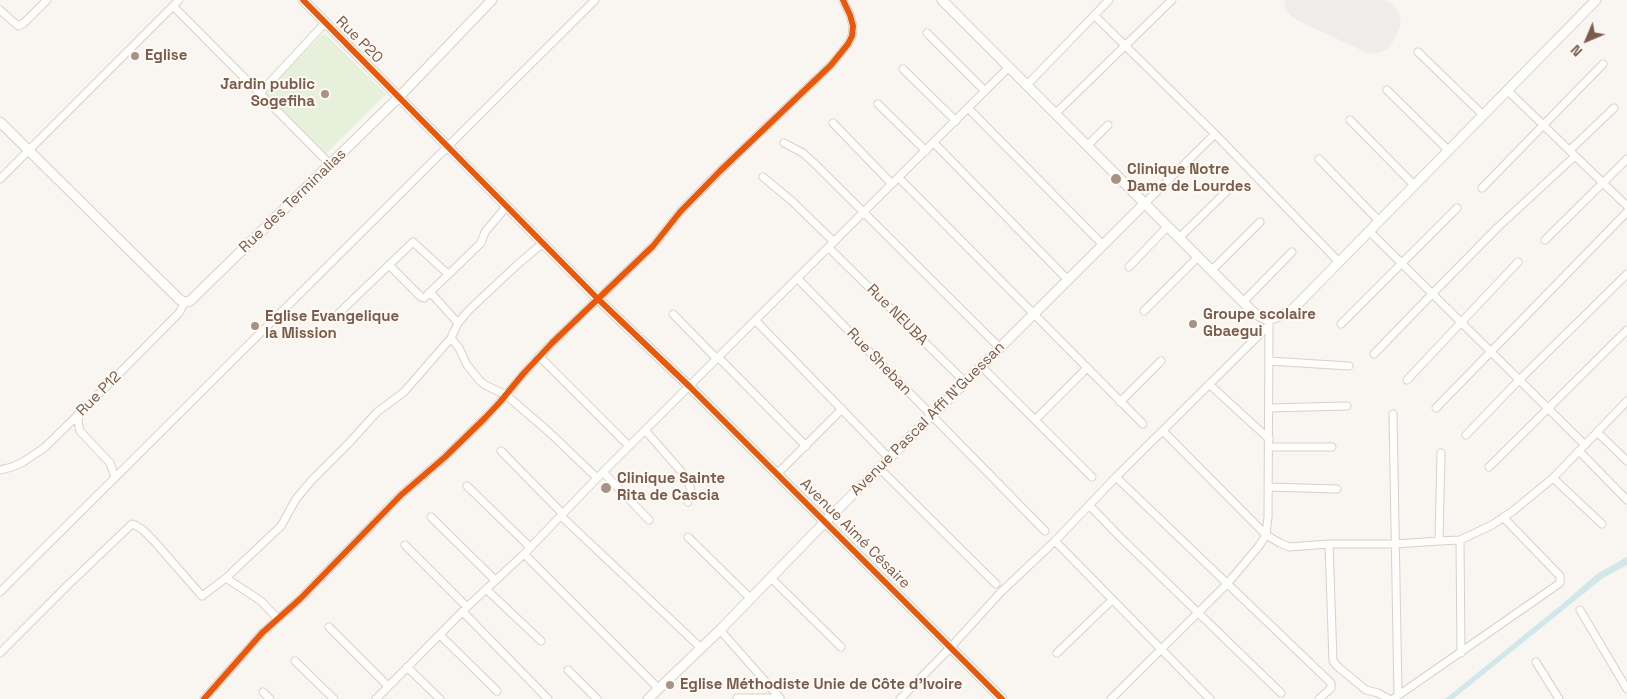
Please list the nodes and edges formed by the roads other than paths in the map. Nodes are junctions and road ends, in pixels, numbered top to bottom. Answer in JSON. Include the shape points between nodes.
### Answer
{"nodes":[{"id":1,"x":47,"y":0,"type":"edge"},
{"id":2,"x":179,"y":0,"type":"edge"},
{"id":3,"x":303,"y":0,"type":"edge"},
{"id":4,"x":491,"y":0,"type":"edge"},
{"id":5,"x":595,"y":0,"type":"edge"},
{"id":6,"x":843,"y":0,"type":"edge"},
{"id":7,"x":942,"y":0,"type":"edge"},
{"id":8,"x":1109,"y":0,"type":"edge"},
{"id":9,"x":1172,"y":0,"type":"edge"},
{"id":10,"x":1596,"y":0,"type":"edge"},
{"id":11,"x":173,"y":6,"type":"junction"},
{"id":12,"x":0,"y":10,"type":"edge"},
{"id":13,"x":1094,"y":15,"type":"junction"},
{"id":14,"x":325,"y":23,"type":"junction"},
{"id":15,"x":927,"y":34,"type":"dead end"},
{"id":16,"x":1125,"y":46,"type":"junction"},
{"id":17,"x":1418,"y":52,"type":"dead end"},
{"id":18,"x":1603,"y":64,"type":"dead end"},
{"id":19,"x":1009,"y":68,"type":"junction"},
{"id":20,"x":903,"y":69,"type":"dead end"},
{"id":21,"x":1027,"y":85,"type":"junction"},
{"id":22,"x":1387,"y":90,"type":"dead end"},
{"id":23,"x":1507,"y":90,"type":"junction"},
{"id":24,"x":985,"y":91,"type":"junction"},
{"id":25,"x":260,"y":93,"type":"junction"},
{"id":26,"x":399,"y":97,"type":"junction"},
{"id":27,"x":878,"y":104,"type":"dead end"},
{"id":28,"x":968,"y":108,"type":"junction"},
{"id":29,"x":1614,"y":108,"type":"dead end"},
{"id":30,"x":1055,"y":114,"type":"junction"},
{"id":31,"x":1483,"y":115,"type":"junction"},
{"id":32,"x":1350,"y":120,"type":"dead end"},
{"id":33,"x":956,"y":121,"type":"junction"},
{"id":34,"x":0,"y":122,"type":"edge"},
{"id":35,"x":834,"y":123,"type":"dead end"},
{"id":36,"x":1108,"y":125,"type":"dead end"},
{"id":37,"x":1544,"y":126,"type":"junction"},
{"id":38,"x":1215,"y":134,"type":"junction"},
{"id":39,"x":934,"y":143,"type":"junction"},
{"id":40,"x":784,"y":144,"type":"dead end"},
{"id":41,"x":1087,"y":146,"type":"junction"},
{"id":42,"x":448,"y":147,"type":"junction"},
{"id":43,"x":29,"y":150,"type":"junction"},
{"id":44,"x":1448,"y":150,"type":"junction"},
{"id":45,"x":926,"y":151,"type":"junction"},
{"id":46,"x":1572,"y":153,"type":"junction"},
{"id":47,"x":1319,"y":159,"type":"dead end"},
{"id":48,"x":1627,"y":159,"type":"edge"},
{"id":49,"x":331,"y":165,"type":"junction"},
{"id":50,"x":763,"y":177,"type":"dead end"},
{"id":51,"x":899,"y":178,"type":"junction"},
{"id":52,"x":0,"y":179,"type":"edge"},
{"id":53,"x":1603,"y":183,"type":"junction"},
{"id":54,"x":892,"y":184,"type":"junction"},
{"id":55,"x":1414,"y":185,"type":"junction"},
{"id":56,"x":1482,"y":188,"type":"dead end"},
{"id":57,"x":1229,"y":189,"type":"dead end"},
{"id":58,"x":1144,"y":204,"type":"junction"},
{"id":59,"x":507,"y":206,"type":"junction"},
{"id":60,"x":1627,"y":206,"type":"edge"},
{"id":61,"x":1457,"y":208,"type":"dead end"},
{"id":62,"x":864,"y":212,"type":"junction"},
{"id":63,"x":1627,"y":212,"type":"edge"},
{"id":64,"x":1379,"y":221,"type":"junction"},
{"id":65,"x":1260,"y":222,"type":"dead end"},
{"id":66,"x":1168,"y":227,"type":"junction"},
{"id":67,"x":1369,"y":231,"type":"junction"},
{"id":68,"x":1179,"y":238,"type":"junction"},
{"id":69,"x":1545,"y":240,"type":"dead end"},
{"id":70,"x":543,"y":243,"type":"junction"},
{"id":71,"x":832,"y":245,"type":"junction"},
{"id":72,"x":1103,"y":245,"type":"junction"},
{"id":73,"x":1292,"y":252,"type":"dead end"},
{"id":74,"x":1198,"y":257,"type":"junction"},
{"id":75,"x":1339,"y":262,"type":"junction"},
{"id":76,"x":1518,"y":262,"type":"dead end"},
{"id":77,"x":1402,"y":264,"type":"junction"},
{"id":78,"x":389,"y":265,"type":"junction"},
{"id":79,"x":1129,"y":266,"type":"dead end"},
{"id":80,"x":1212,"y":271,"type":"junction"},
{"id":81,"x":448,"y":274,"type":"junction"},
{"id":82,"x":1627,"y":274,"type":"edge"},
{"id":83,"x":798,"y":279,"type":"junction"},
{"id":84,"x":1068,"y":280,"type":"junction"},
{"id":85,"x":430,"y":292,"type":"junction"},
{"id":86,"x":1432,"y":293,"type":"junction"},
{"id":87,"x":598,"y":300,"type":"junction"},
{"id":88,"x":185,"y":302,"type":"junction"},
{"id":89,"x":1243,"y":302,"type":"junction"},
{"id":90,"x":1144,"y":311,"type":"dead end"},
{"id":91,"x":339,"y":313,"type":"dead end"},
{"id":92,"x":672,"y":314,"type":"dead end"},
{"id":93,"x":1034,"y":314,"type":"junction"},
{"id":94,"x":756,"y":320,"type":"junction"},
{"id":95,"x":1269,"y":322,"type":"junction"},
{"id":96,"x":1461,"y":322,"type":"junction"},
{"id":97,"x":458,"y":323,"type":"junction"},
{"id":98,"x":1341,"y":324,"type":"dead end"},
{"id":99,"x":1627,"y":330,"type":"edge"},
{"id":100,"x":451,"y":338,"type":"junction"},
{"id":101,"x":1000,"y":348,"type":"junction"},
{"id":102,"x":1490,"y":351,"type":"junction"},
{"id":103,"x":1374,"y":354,"type":"dead end"},
{"id":104,"x":539,"y":356,"type":"junction"},
{"id":105,"x":718,"y":359,"type":"junction"},
{"id":106,"x":1161,"y":361,"type":"dead end"},
{"id":107,"x":1269,"y":361,"type":"junction"},
{"id":108,"x":981,"y":366,"type":"junction"},
{"id":109,"x":1349,"y":366,"type":"dead end"},
{"id":110,"x":1087,"y":368,"type":"junction"},
{"id":111,"x":1407,"y":380,"type":"dead end"},
{"id":112,"x":1519,"y":380,"type":"junction"},
{"id":113,"x":965,"y":382,"type":"junction"},
{"id":114,"x":1209,"y":384,"type":"junction"},
{"id":115,"x":690,"y":387,"type":"junction"},
{"id":116,"x":506,"y":395,"type":"junction"},
{"id":117,"x":1627,"y":401,"type":"edge"},
{"id":118,"x":1120,"y":402,"type":"junction"},
{"id":119,"x":1347,"y":406,"type":"dead end"},
{"id":120,"x":1269,"y":408,"type":"junction"},
{"id":121,"x":1436,"y":408,"type":"dead end"},
{"id":122,"x":842,"y":409,"type":"junction"},
{"id":123,"x":1548,"y":409,"type":"junction"},
{"id":124,"x":79,"y":414,"type":"junction"},
{"id":125,"x":1394,"y":414,"type":"dead end"},
{"id":126,"x":932,"y":416,"type":"junction"},
{"id":127,"x":1035,"y":420,"type":"junction"},
{"id":128,"x":1143,"y":424,"type":"dead end"},
{"id":129,"x":645,"y":430,"type":"junction"},
{"id":130,"x":1163,"y":431,"type":"junction"},
{"id":131,"x":1597,"y":432,"type":"junction"},
{"id":132,"x":1466,"y":436,"type":"dead end"},
{"id":133,"x":1269,"y":438,"type":"junction"},
{"id":134,"x":1585,"y":445,"type":"junction"},
{"id":135,"x":629,"y":446,"type":"junction"},
{"id":136,"x":806,"y":446,"type":"junction"},
{"id":137,"x":1268,"y":447,"type":"junction"},
{"id":138,"x":1332,"y":447,"type":"dead end"},
{"id":139,"x":501,"y":452,"type":"dead end"},
{"id":140,"x":1579,"y":452,"type":"junction"},
{"id":141,"x":1441,"y":453,"type":"dead end"},
{"id":142,"x":889,"y":458,"type":"junction"},
{"id":143,"x":1627,"y":462,"type":"edge"},
{"id":144,"x":1489,"y":466,"type":"dead end"},
{"id":145,"x":879,"y":468,"type":"junction"},
{"id":146,"x":0,"y":470,"type":"edge"},
{"id":147,"x":603,"y":472,"type":"junction"},
{"id":148,"x":777,"y":474,"type":"junction"},
{"id":149,"x":115,"y":477,"type":"junction"},
{"id":150,"x":1092,"y":477,"type":"dead end"},
{"id":151,"x":1116,"y":477,"type":"junction"},
{"id":152,"x":597,"y":478,"type":"junction"},
{"id":153,"x":1553,"y":478,"type":"junction"},
{"id":154,"x":467,"y":486,"type":"dead end"},
{"id":155,"x":1268,"y":487,"type":"junction"},
{"id":156,"x":1337,"y":489,"type":"dead end"},
{"id":157,"x":1627,"y":500,"type":"edge"},
{"id":158,"x":688,"y":502,"type":"dead end"},
{"id":159,"x":1089,"y":505,"type":"junction"},
{"id":160,"x":562,"y":515,"type":"junction"},
{"id":161,"x":431,"y":517,"type":"dead end"},
{"id":162,"x":1503,"y":517,"type":"junction"},
{"id":163,"x":650,"y":520,"type":"dead end"},
{"id":164,"x":825,"y":522,"type":"junction"},
{"id":165,"x":1602,"y":524,"type":"dead end"},
{"id":166,"x":1045,"y":531,"type":"dead end"},
{"id":167,"x":1266,"y":535,"type":"junction"},
{"id":168,"x":688,"y":537,"type":"dead end"},
{"id":169,"x":1460,"y":540,"type":"junction"},
{"id":170,"x":1055,"y":541,"type":"junction"},
{"id":171,"x":1440,"y":541,"type":"junction"},
{"id":172,"x":1329,"y":544,"type":"junction"},
{"id":173,"x":1394,"y":544,"type":"junction"},
{"id":174,"x":405,"y":545,"type":"dead end"},
{"id":175,"x":530,"y":548,"type":"junction"},
{"id":176,"x":524,"y":554,"type":"junction"},
{"id":177,"x":770,"y":577,"type":"junction"},
{"id":178,"x":0,"y":578,"type":"edge"},
{"id":179,"x":226,"y":578,"type":"junction"},
{"id":180,"x":495,"y":580,"type":"junction"},
{"id":181,"x":996,"y":584,"type":"dead end"},
{"id":182,"x":1227,"y":584,"type":"junction"},
{"id":183,"x":7,"y":585,"type":"junction"},
{"id":184,"x":486,"y":589,"type":"junction"},
{"id":185,"x":0,"y":592,"type":"edge"},
{"id":186,"x":750,"y":598,"type":"junction"},
{"id":187,"x":1112,"y":600,"type":"junction"},
{"id":188,"x":465,"y":609,"type":"junction"},
{"id":189,"x":1580,"y":610,"type":"dead end"},
{"id":190,"x":1198,"y":613,"type":"junction"},
{"id":191,"x":278,"y":619,"type":"junction"},
{"id":192,"x":329,"y":627,"type":"dead end"},
{"id":193,"x":720,"y":630,"type":"junction"},
{"id":194,"x":440,"y":635,"type":"junction"},
{"id":195,"x":541,"y":641,"type":"dead end"},
{"id":196,"x":841,"y":647,"type":"dead end"},
{"id":197,"x":701,"y":648,"type":"junction"},
{"id":198,"x":950,"y":648,"type":"junction"},
{"id":199,"x":1161,"y":650,"type":"junction"},
{"id":200,"x":0,"y":653,"type":"edge"},
{"id":201,"x":1057,"y":654,"type":"dead end"},
{"id":202,"x":1461,"y":654,"type":"junction"},
{"id":203,"x":295,"y":661,"type":"dead end"},
{"id":204,"x":1536,"y":662,"type":"dead end"},
{"id":205,"x":407,"y":667,"type":"junction"},
{"id":206,"x":568,"y":670,"type":"dead end"},
{"id":207,"x":388,"y":686,"type":"junction"},
{"id":208,"x":660,"y":689,"type":"junction"},
{"id":209,"x":1627,"y":689,"type":"edge"},
{"id":210,"x":497,"y":691,"type":"dead end"},
{"id":211,"x":263,"y":692,"type":"dead end"},
{"id":212,"x":1281,"y":693,"type":"dead end"},
{"id":213,"x":1396,"y":697,"type":"edge"},
{"id":214,"x":737,"y":698,"type":"edge"},
{"id":215,"x":204,"y":699,"type":"edge"},
{"id":216,"x":270,"y":699,"type":"edge"},
{"id":217,"x":334,"y":699,"type":"edge"},
{"id":218,"x":376,"y":699,"type":"edge"},
{"id":219,"x":440,"y":699,"type":"edge"},
{"id":220,"x":548,"y":699,"type":"edge"},
{"id":221,"x":597,"y":699,"type":"edge"},
{"id":222,"x":648,"y":699,"type":"edge"},
{"id":223,"x":900,"y":699,"type":"edge"},
{"id":224,"x":1002,"y":699,"type":"edge"},
{"id":225,"x":1111,"y":699,"type":"edge"},
{"id":226,"x":1210,"y":699,"type":"edge"},
{"id":227,"x":1319,"y":699,"type":"edge"},
{"id":228,"x":1389,"y":699,"type":"edge"},
{"id":229,"x":1559,"y":699,"type":"edge"}],
"edges":[{"from":1,"to":12,"type":"street","via":[[18,26]]},
{"from":2,"to":11,"type":"street"},
{"from":3,"to":14,"type":"street","name":"Rue P20"},
{"from":4,"to":26,"type":"street","name":"Rue des Terminalias"},
{"from":5,"to":42,"type":"street"},
{"from":6,"to":87,"type":"street","via":[[853,26],[852,36],[831,65],[720,171],[680,212],[653,246]]},
{"from":7,"to":19,"type":"street"},
{"from":8,"to":13,"type":"street"},
{"from":9,"to":16,"type":"street"},
{"from":10,"to":23,"type":"street"},
{"from":11,"to":25,"type":"street"},
{"from":11,"to":43,"type":"street"},
{"from":13,"to":16,"type":"street"},
{"from":13,"to":21,"type":"street"},
{"from":14,"to":25,"type":"street"},
{"from":14,"to":26,"type":"street","name":"Rue P20"},
{"from":15,"to":24,"type":"street"},
{"from":16,"to":30,"type":"street"},
{"from":16,"to":38,"type":"street"},
{"from":17,"to":31,"type":"street"},
{"from":18,"to":37,"type":"street"},
{"from":19,"to":21,"type":"street"},
{"from":19,"to":24,"type":"street"},
{"from":20,"to":33,"type":"street"},
{"from":21,"to":30,"type":"street"},
{"from":22,"to":44,"type":"street"},
{"from":23,"to":31,"type":"street"},
{"from":23,"to":37,"type":"street"},
{"from":24,"to":28,"type":"street"},
{"from":25,"to":49,"type":"street"},
{"from":26,"to":42,"type":"street","name":"Rue P20"},
{"from":26,"to":49,"type":"street","name":"Rue des Terminalias"},
{"from":27,"to":45,"type":"street"},
{"from":28,"to":33,"type":"street"},
{"from":28,"to":72,"type":"street"},
{"from":29,"to":46,"type":"street"},
{"from":30,"to":41,"type":"street"},
{"from":31,"to":44,"type":"street"},
{"from":32,"to":55,"type":"street"},
{"from":33,"to":39,"type":"street"},
{"from":34,"to":43,"type":"street"},
{"from":35,"to":54,"type":"street"},
{"from":36,"to":41,"type":"street"},
{"from":37,"to":46,"type":"street"},
{"from":37,"to":56,"type":"street"},
{"from":38,"to":58,"type":"street"},
{"from":38,"to":75,"type":"street"},
{"from":39,"to":45,"type":"street"},
{"from":39,"to":84,"type":"street"},
{"from":40,"to":62,"type":"street","via":[[803,153]]},
{"from":41,"to":58,"type":"street"},
{"from":42,"to":59,"type":"street","name":"Rue P20"},
{"from":42,"to":149,"type":"street"},
{"from":43,"to":52,"type":"street"},
{"from":43,"to":88,"type":"street"},
{"from":44,"to":55,"type":"street"},
{"from":45,"to":51,"type":"street"},
{"from":46,"to":53,"type":"street"},
{"from":46,"to":86,"type":"street"},
{"from":47,"to":64,"type":"street"},
{"from":48,"to":53,"type":"street"},
{"from":49,"to":88,"type":"street","name":"Rue des Terminalias","via":[[194,298]]},
{"from":50,"to":71,"type":"street","name":"Rue NEUBA","via":[[793,202]]},
{"from":51,"to":54,"type":"street"},
{"from":51,"to":93,"type":"street"},
{"from":53,"to":60,"type":"street"},
{"from":53,"to":69,"type":"street"},
{"from":54,"to":62,"type":"street"},
{"from":55,"to":64,"type":"street"},
{"from":57,"to":68,"type":"street"},
{"from":58,"to":66,"type":"street"},
{"from":58,"to":72,"type":"street","name":"Avenue Pascal Affi N'Guessan"},
{"from":59,"to":70,"type":"street","name":"Rue P20"},
{"from":59,"to":81,"type":"street","via":[[485,232],[481,243]]},
{"from":61,"to":77,"type":"street"},
{"from":62,"to":71,"type":"street"},
{"from":62,"to":101,"type":"street"},
{"from":63,"to":102,"type":"street"},
{"from":64,"to":67,"type":"street"},
{"from":65,"to":80,"type":"street"},
{"from":66,"to":68,"type":"street"},
{"from":66,"to":79,"type":"street"},
{"from":67,"to":75,"type":"street"},
{"from":67,"to":77,"type":"street"},
{"from":68,"to":74,"type":"street"},
{"from":70,"to":87,"type":"street","name":"Avenue Aimé Césaire"},
{"from":70,"to":97,"type":"street"},
{"from":71,"to":83,"type":"street"},
{"from":71,"to":113,"type":"street","name":"Rue NEUBA"},
{"from":72,"to":84,"type":"street","name":"Avenue Pascal Affi N'Guessan"},
{"from":73,"to":89,"type":"street"},
{"from":74,"to":80,"type":"street"},
{"from":74,"to":90,"type":"street"},
{"from":75,"to":95,"type":"street","via":[[1290,312]]},
{"from":76,"to":96,"type":"street"},
{"from":77,"to":86,"type":"street"},
{"from":77,"to":98,"type":"street"},
{"from":78,"to":81,"type":"street","via":[[413,242]]},
{"from":78,"to":85,"type":"street","via":[[420,297],[424,298]]},
{"from":78,"to":91,"type":"street"},
{"from":80,"to":89,"type":"street"},
{"from":81,"to":85,"type":"street"},
{"from":82,"to":112,"type":"street"},
{"from":83,"to":94,"type":"street"},
{"from":83,"to":126,"type":"street","name":"Rue Sheban"},
{"from":84,"to":93,"type":"street","name":"Avenue Pascal Affi N'Guessan"},
{"from":85,"to":97,"type":"street"},
{"from":86,"to":96,"type":"street"},
{"from":86,"to":103,"type":"street"},
{"from":87,"to":104,"type":"street"},
{"from":87,"to":115,"type":"street","name":"Avenue Aimé Césaire"},
{"from":88,"to":124,"type":"street","name":"Rue P12","via":[[179,313]]},
{"from":89,"to":95,"type":"street"},
{"from":92,"to":105,"type":"street"},
{"from":93,"to":101,"type":"street","name":"Avenue Pascal Affi N'Guessan"},
{"from":93,"to":110,"type":"street"},
{"from":94,"to":105,"type":"street"},
{"from":94,"to":122,"type":"street"},
{"from":95,"to":107,"type":"street"},
{"from":95,"to":114,"type":"street"},
{"from":96,"to":102,"type":"street"},
{"from":96,"to":111,"type":"street"},
{"from":97,"to":100,"type":"street"},
{"from":99,"to":123,"type":"street"},
{"from":100,"to":116,"type":"street","via":[[480,380]]},
{"from":100,"to":179,"type":"street","via":[[404,392],[377,412],[312,480],[296,499],[281,526]]},
{"from":101,"to":108,"type":"street","name":"Avenue Pascal Affi N'Guessan"},
{"from":102,"to":112,"type":"street"},
{"from":102,"to":121,"type":"street"},
{"from":104,"to":116,"type":"street"},
{"from":104,"to":135,"type":"street"},
{"from":105,"to":115,"type":"street"},
{"from":105,"to":136,"type":"street"},
{"from":106,"to":118,"type":"street"},
{"from":107,"to":109,"type":"street"},
{"from":107,"to":120,"type":"street"},
{"from":108,"to":113,"type":"street","name":"Avenue Pascal Affi N'Guessan"},
{"from":108,"to":127,"type":"street"},
{"from":110,"to":118,"type":"street"},
{"from":110,"to":127,"type":"street"},
{"from":112,"to":123,"type":"street"},
{"from":112,"to":132,"type":"street"},
{"from":113,"to":126,"type":"street","name":"Avenue Pascal Affi N'Guessan"},
{"from":114,"to":130,"type":"street"},
{"from":114,"to":133,"type":"street"},
{"from":115,"to":129,"type":"street"},
{"from":115,"to":148,"type":"street","name":"Avenue Aimé Césaire"},
{"from":116,"to":152,"type":"street"},
{"from":116,"to":191,"type":"street"},
{"from":117,"to":131,"type":"street"},
{"from":118,"to":128,"type":"street"},
{"from":119,"to":120,"type":"street"},
{"from":120,"to":133,"type":"street"},
{"from":122,"to":136,"type":"street"},
{"from":122,"to":142,"type":"street"},
{"from":123,"to":134,"type":"street"},
{"from":123,"to":144,"type":"street"},
{"from":124,"to":146,"type":"street","name":"Rue P12","via":[[34,456]]},
{"from":124,"to":149,"type":"street","via":[[80,431],[110,463]]},
{"from":125,"to":173,"type":"street"},
{"from":126,"to":142,"type":"street","name":"Avenue Pascal Affi N'Guessan"},
{"from":126,"to":166,"type":"street","name":"Rue Sheban"},
{"from":127,"to":150,"type":"street"},
{"from":129,"to":135,"type":"street"},
{"from":129,"to":158,"type":"street","via":[[686,477],[691,490]]},
{"from":130,"to":151,"type":"street"},
{"from":130,"to":167,"type":"street"},
{"from":131,"to":134,"type":"street"},
{"from":131,"to":143,"type":"street"},
{"from":133,"to":137,"type":"street"},
{"from":134,"to":140,"type":"street"},
{"from":135,"to":147,"type":"street"},
{"from":136,"to":148,"type":"street"},
{"from":137,"to":138,"type":"street"},
{"from":137,"to":155,"type":"street"},
{"from":139,"to":160,"type":"street"},
{"from":140,"to":153,"type":"street"},
{"from":140,"to":157,"type":"street"},
{"from":141,"to":171,"type":"street"},
{"from":142,"to":145,"type":"street","name":"Avenue Pascal Affi N'Guessan"},
{"from":145,"to":164,"type":"street","name":"Avenue Pascal Affi N'Guessan"},
{"from":145,"to":181,"type":"street"},
{"from":147,"to":152,"type":"street"},
{"from":147,"to":163,"type":"street"},
{"from":148,"to":164,"type":"street","name":"Avenue Aimé Césaire"},
{"from":149,"to":183,"type":"street"},
{"from":151,"to":159,"type":"street"},
{"from":151,"to":182,"type":"street"},
{"from":152,"to":160,"type":"street"},
{"from":153,"to":162,"type":"street"},
{"from":153,"to":165,"type":"street"},
{"from":154,"to":175,"type":"street"},
{"from":155,"to":156,"type":"street"},
{"from":155,"to":167,"type":"street"},
{"from":159,"to":170,"type":"street"},
{"from":159,"to":190,"type":"street"},
{"from":160,"to":175,"type":"street"},
{"from":160,"to":197,"type":"street"},
{"from":161,"to":180,"type":"street"},
{"from":162,"to":169,"type":"street"},
{"from":162,"to":202,"type":"street","via":[[1560,576],[1560,583]]},
{"from":164,"to":177,"type":"street","name":"Avenue Pascal Affi N'Guessan"},
{"from":164,"to":198,"type":"street","name":"Avenue Aimé Césaire"},
{"from":167,"to":172,"type":"street","via":[[1289,547]]},
{"from":167,"to":182,"type":"street"},
{"from":168,"to":186,"type":"street"},
{"from":169,"to":171,"type":"street"},
{"from":169,"to":202,"type":"street"},
{"from":170,"to":187,"type":"street"},
{"from":170,"to":198,"type":"street","via":[[1001,592]]},
{"from":171,"to":173,"type":"street"},
{"from":172,"to":173,"type":"street"},
{"from":172,"to":228,"type":"street","via":[[1333,661],[1366,690]]},
{"from":173,"to":213,"type":"street"},
{"from":174,"to":188,"type":"street"},
{"from":175,"to":176,"type":"street"},
{"from":176,"to":180,"type":"street"},
{"from":176,"to":208,"type":"street"},
{"from":177,"to":186,"type":"street","name":"Avenue Pascal Affi N'Guessan"},
{"from":177,"to":196,"type":"street"},
{"from":178,"to":183,"type":"street"},
{"from":179,"to":191,"type":"street","via":[[261,601]]},
{"from":179,"to":200,"type":"street","via":[[202,596],[154,541],[132,524]]},
{"from":180,"to":184,"type":"street"},
{"from":182,"to":190,"type":"street"},
{"from":182,"to":227,"type":"street","via":[[1331,683],[1331,688]]},
{"from":183,"to":185,"type":"street"},
{"from":184,"to":188,"type":"street"},
{"from":184,"to":195,"type":"street"},
{"from":186,"to":193,"type":"street","name":"Avenue Pascal Affi N'Guessan"},
{"from":187,"to":199,"type":"street"},
{"from":187,"to":201,"type":"street"},
{"from":188,"to":194,"type":"street"},
{"from":188,"to":220,"type":"street"},
{"from":189,"to":209,"type":"street"},
{"from":190,"to":199,"type":"street"},
{"from":190,"to":212,"type":"street"},
{"from":191,"to":215,"type":"street"},
{"from":192,"to":207,"type":"street"},
{"from":193,"to":197,"type":"street","name":"Avenue Pascal Affi N'Guessan"},
{"from":193,"to":214,"type":"street","via":[[780,698]]},
{"from":194,"to":205,"type":"street"},
{"from":194,"to":210,"type":"street"},
{"from":197,"to":208,"type":"street","name":"Avenue Pascal Affi N'Guessan"},
{"from":198,"to":223,"type":"street"},
{"from":198,"to":224,"type":"street","name":"Avenue Aimé Césaire"},
{"from":199,"to":225,"type":"street"},
{"from":199,"to":226,"type":"street"},
{"from":202,"to":213,"type":"street"},
{"from":203,"to":217,"type":"street"},
{"from":204,"to":229,"type":"street"},
{"from":205,"to":207,"type":"street"},
{"from":205,"to":219,"type":"street"},
{"from":206,"to":221,"type":"street"},
{"from":207,"to":218,"type":"street"},
{"from":208,"to":222,"type":"street","name":"Avenue Pascal Affi N'Guessan"},
{"from":211,"to":216,"type":"street"}]}
